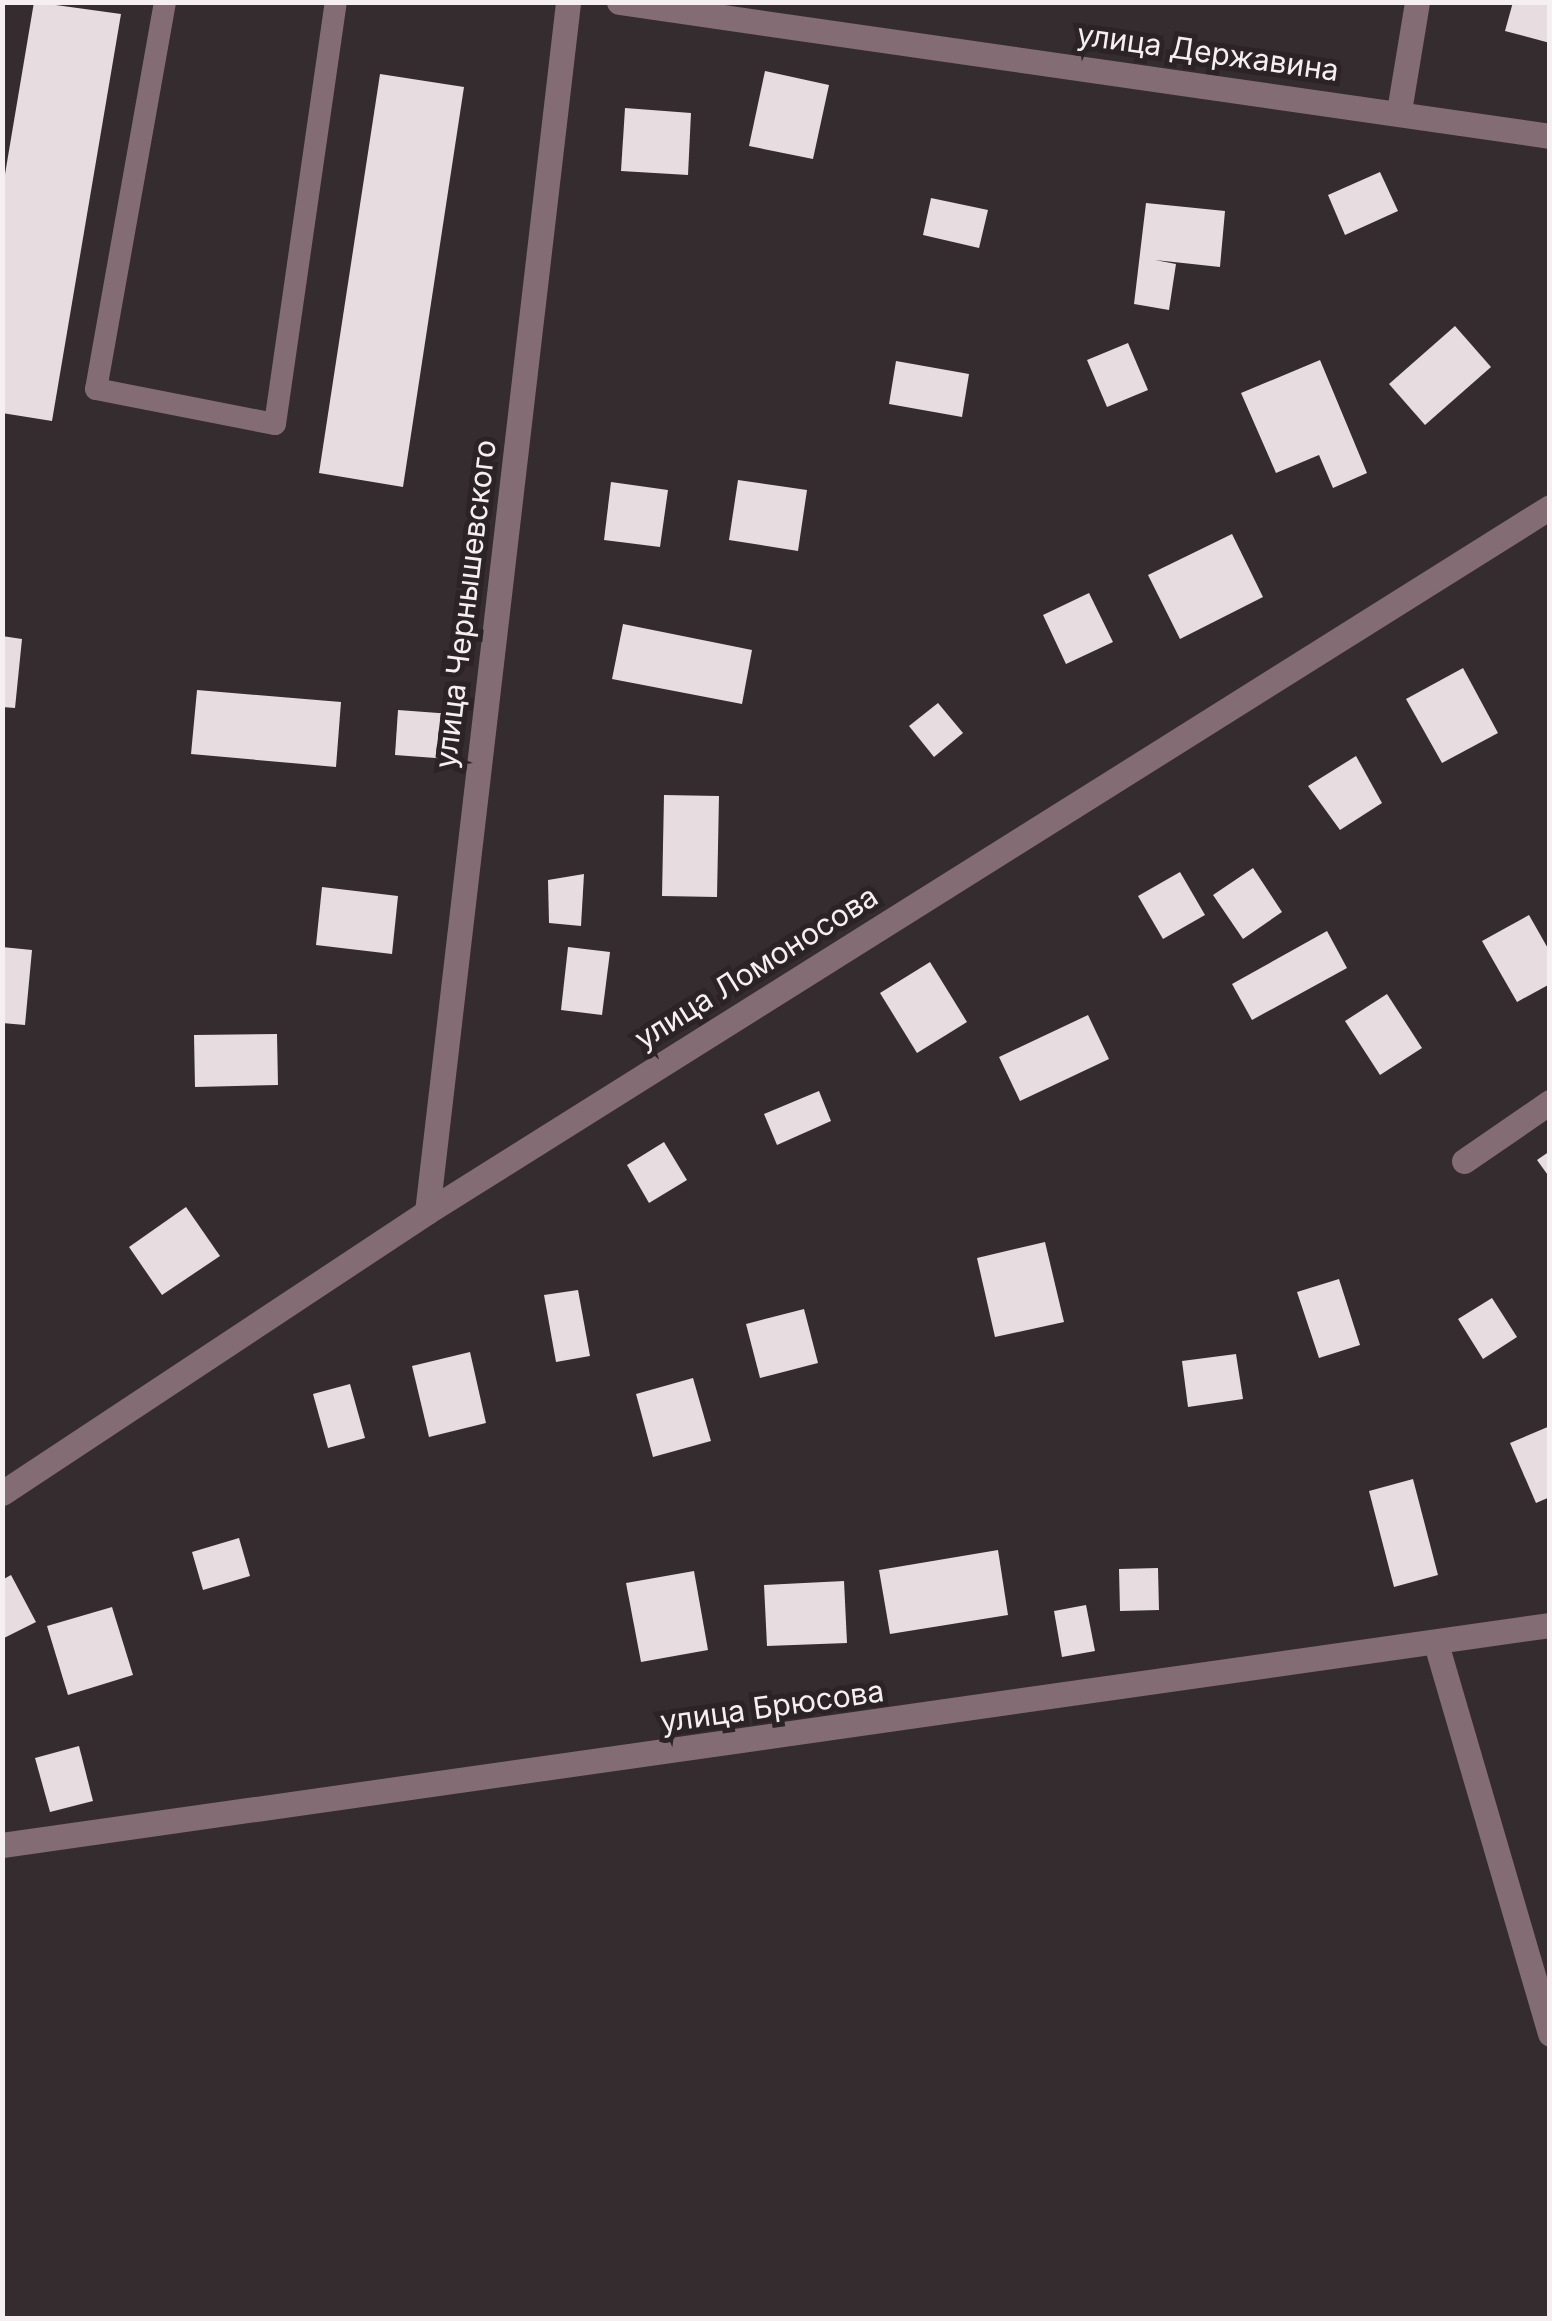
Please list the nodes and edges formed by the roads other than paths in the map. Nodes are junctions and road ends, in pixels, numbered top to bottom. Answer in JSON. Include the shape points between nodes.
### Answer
{"nodes":[{"id":1,"x":165,"y":2,"type":"edge"},
{"id":2,"x":336,"y":2,"type":"edge"},
{"id":3,"x":568,"y":2,"type":"edge"},
{"id":4,"x":619,"y":2,"type":"edge"},
{"id":5,"x":1417,"y":2,"type":"edge"},
{"id":6,"x":689,"y":8,"type":"edge"},
{"id":7,"x":1400,"y":111,"type":"junction"},
{"id":8,"x":1550,"y":136,"type":"edge"},
{"id":9,"x":1550,"y":507,"type":"edge"},
{"id":10,"x":1550,"y":1102,"type":"edge"},
{"id":11,"x":1464,"y":1161,"type":"dead end"},
{"id":12,"x":427,"y":1212,"type":"junction"},
{"id":13,"x":2,"y":1492,"type":"edge"},
{"id":14,"x":1550,"y":1626,"type":"edge"},
{"id":15,"x":1437,"y":1647,"type":"junction"},
{"id":16,"x":2,"y":1845,"type":"edge"},
{"id":17,"x":1550,"y":2034,"type":"edge"}],
"edges":[{"from":1,"to":2,"type":"lane","via":[[96,390],[275,424]]},
{"from":3,"to":12,"type":"street","name":"улица Чернышевского"},
{"from":4,"to":6,"type":"street","name":"улица Державина"},
{"from":5,"to":7,"type":"street"},
{"from":6,"to":7,"type":"street","name":"улица Державина"},
{"from":7,"to":8,"type":"street","name":"улица Державина"},
{"from":9,"to":12,"type":"street","name":"улица Ломоносова"},
{"from":10,"to":11,"type":"street"},
{"from":12,"to":13,"type":"street","name":"улица Ломоносова"},
{"from":14,"to":15,"type":"street","name":"улица Брюсова"},
{"from":15,"to":16,"type":"street","name":"улица Брюсова"},
{"from":15,"to":17,"type":"street"}]}
